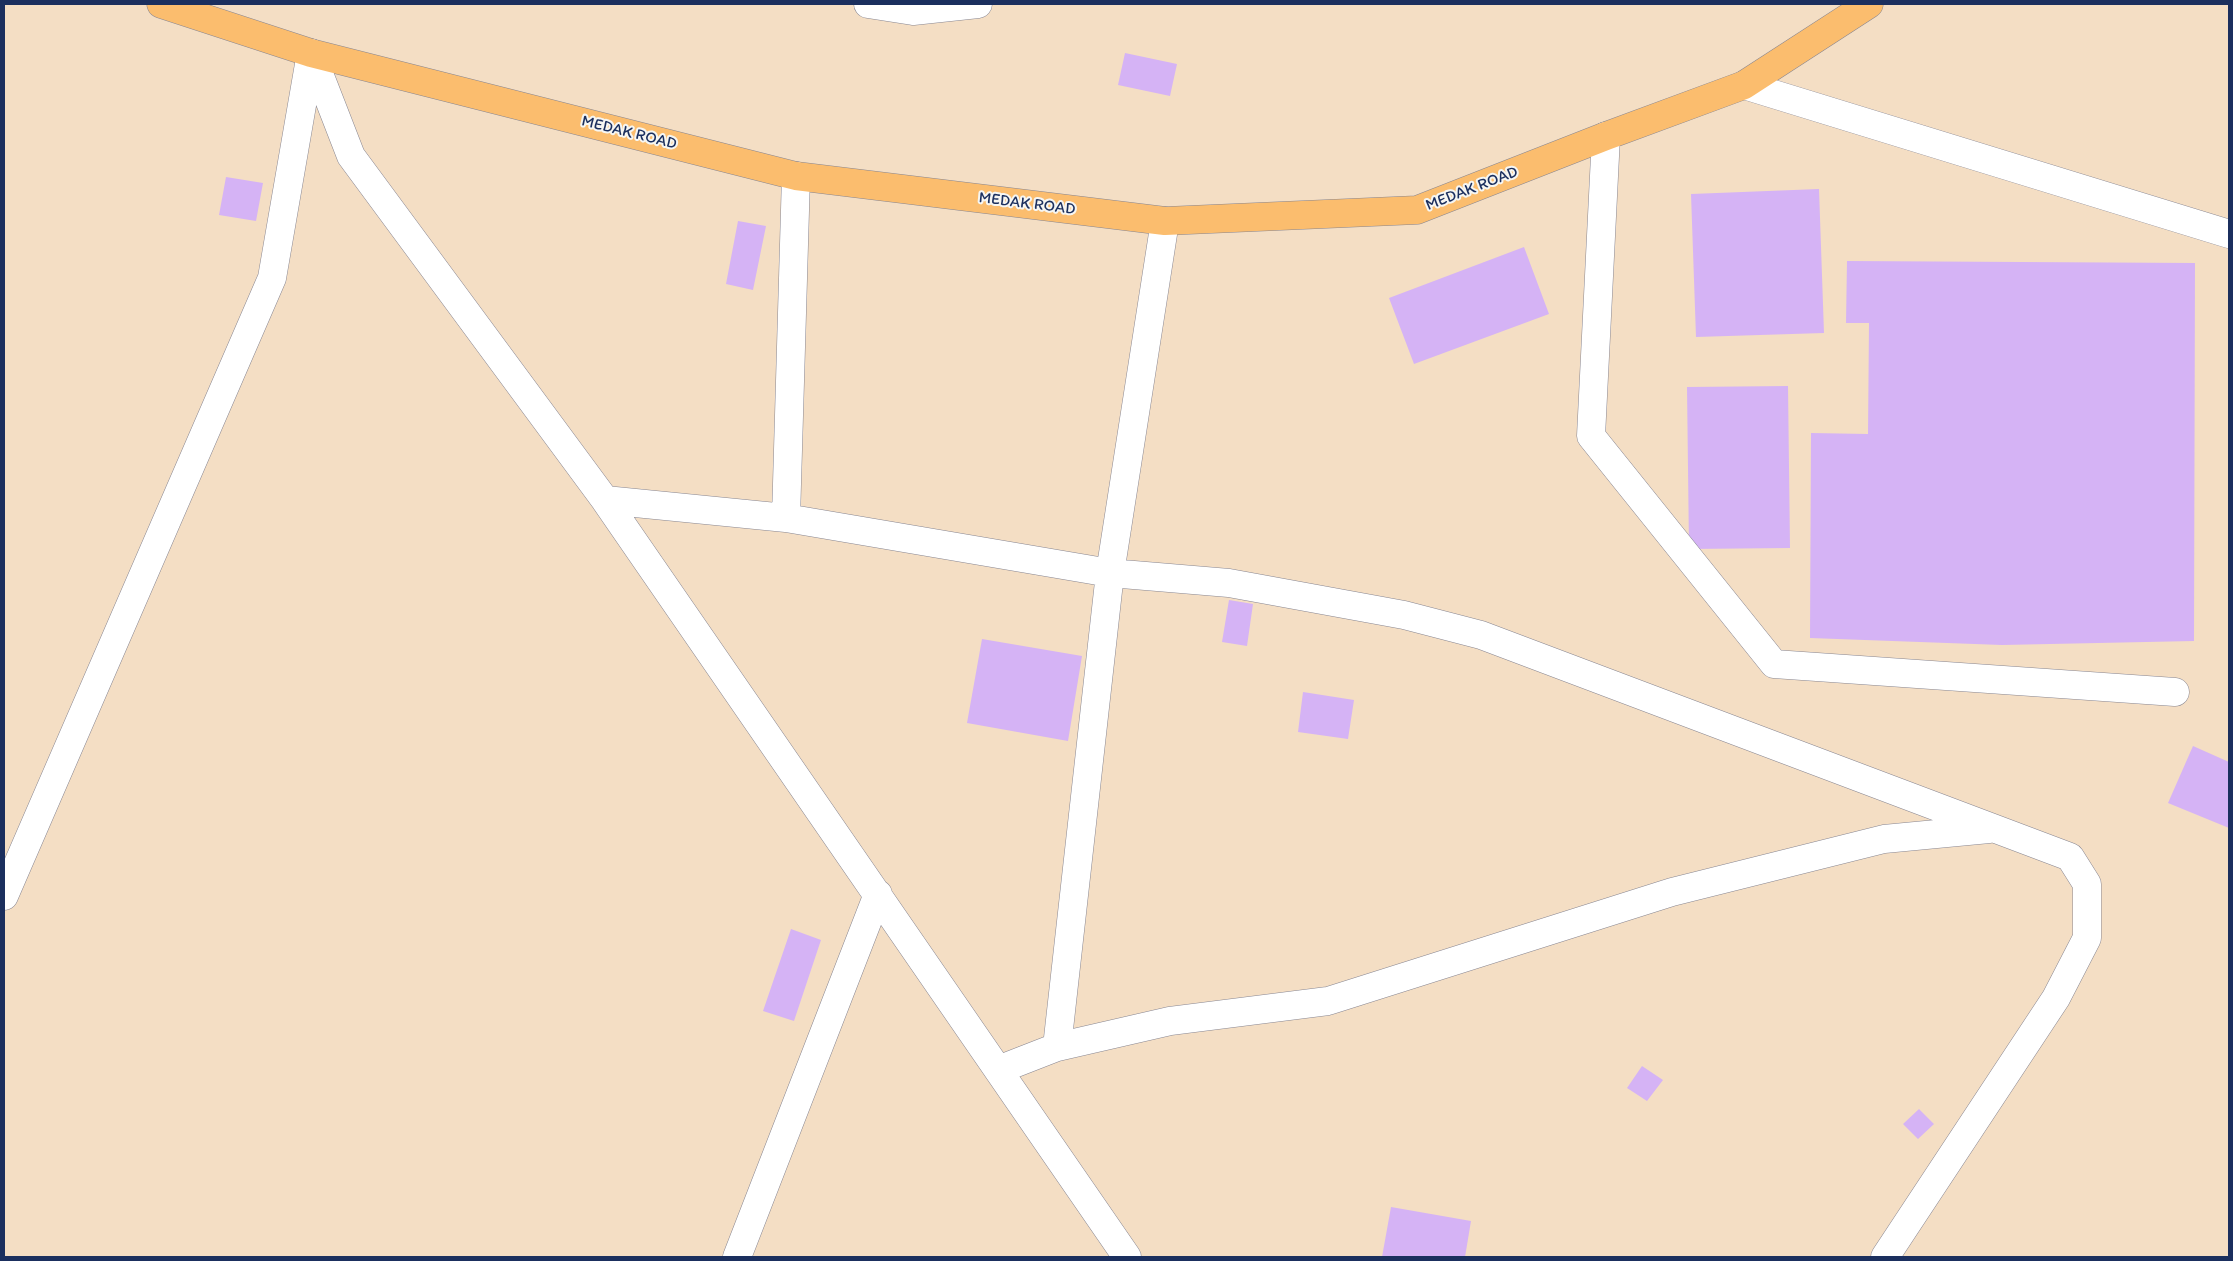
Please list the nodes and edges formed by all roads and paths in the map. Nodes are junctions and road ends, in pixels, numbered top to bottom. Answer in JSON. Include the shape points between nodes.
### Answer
{"nodes":[{"id":1,"x":162,"y":4,"type":"edge"},
{"id":2,"x":868,"y":4,"type":"edge"},
{"id":3,"x":978,"y":4,"type":"edge"},
{"id":4,"x":1869,"y":4,"type":"edge"},
{"id":5,"x":311,"y":53,"type":"junction"},
{"id":6,"x":1744,"y":85,"type":"junction"},
{"id":7,"x":1606,"y":136,"type":"junction"},
{"id":8,"x":796,"y":176,"type":"junction"},
{"id":9,"x":1165,"y":221,"type":"junction"},
{"id":10,"x":2229,"y":234,"type":"edge"},
{"id":11,"x":606,"y":500,"type":"junction"},
{"id":12,"x":786,"y":518,"type":"junction"},
{"id":13,"x":1110,"y":573,"type":"junction"},
{"id":14,"x":2175,"y":692,"type":"dead end"},
{"id":15,"x":1995,"y":828,"type":"junction"},
{"id":16,"x":878,"y":894,"type":"junction"},
{"id":17,"x":4,"y":896,"type":"edge"},
{"id":18,"x":1057,"y":1046,"type":"junction"},
{"id":19,"x":998,"y":1070,"type":"junction"},
{"id":20,"x":737,"y":1257,"type":"edge"},
{"id":21,"x":1127,"y":1257,"type":"edge"},
{"id":22,"x":1885,"y":1257,"type":"edge"}],
"edges":[{"from":1,"to":5,"type":"main road","name":"MEDAK ROAD"},
{"from":2,"to":3,"type":"street","via":[[913,10]]},
{"from":4,"to":6,"type":"main road","name":"MEDAK ROAD"},
{"from":5,"to":8,"type":"main road","name":"MEDAK ROAD"},
{"from":5,"to":11,"type":"street","via":[[352,156]]},
{"from":5,"to":17,"type":"street","via":[[272,278]]},
{"from":6,"to":7,"type":"main road","name":"MEDAK ROAD"},
{"from":6,"to":10,"type":"street"},
{"from":7,"to":9,"type":"main road","name":"MEDAK ROAD","via":[[1417,210]]},
{"from":7,"to":14,"type":"street","via":[[1591,436],[1774,664]]},
{"from":8,"to":9,"type":"main road","name":"MEDAK ROAD"},
{"from":8,"to":12,"type":"street"},
{"from":9,"to":13,"type":"street"},
{"from":11,"to":12,"type":"street"},
{"from":11,"to":16,"type":"street"},
{"from":12,"to":13,"type":"street"},
{"from":13,"to":15,"type":"street","via":[[1229,583],[1404,615],[1481,635]]},
{"from":13,"to":18,"type":"street"},
{"from":15,"to":18,"type":"street","via":[[1884,840],[1672,892],[1328,1001],[1170,1021]]},
{"from":15,"to":22,"type":"street","via":[[2070,857],[2087,884],[2087,938],[2056,998]]},
{"from":16,"to":19,"type":"street"},
{"from":16,"to":20,"type":"street"},
{"from":18,"to":19,"type":"street"},
{"from":19,"to":21,"type":"street"}]}
